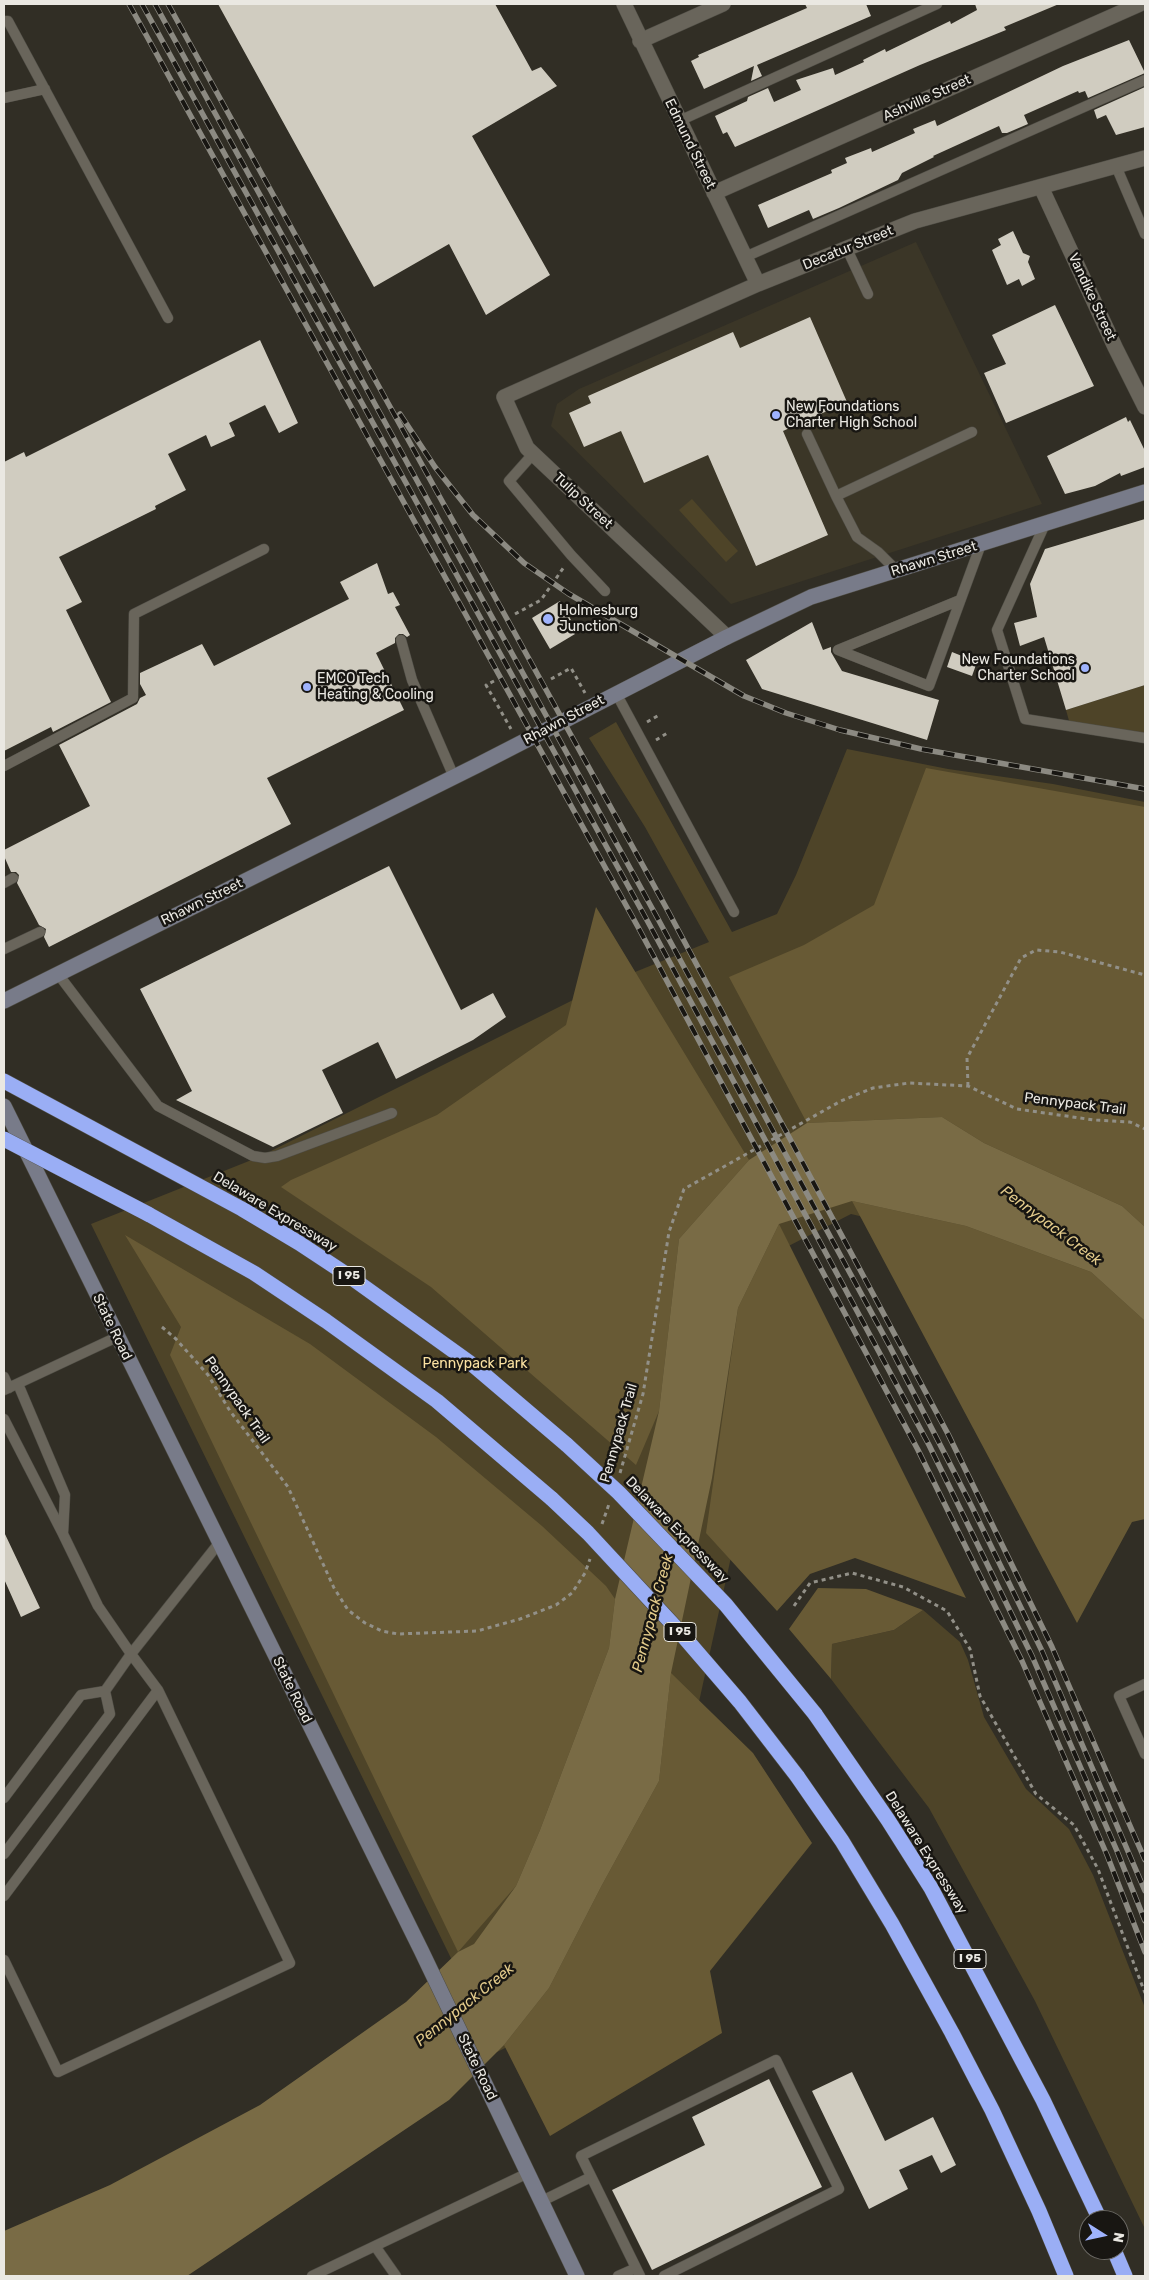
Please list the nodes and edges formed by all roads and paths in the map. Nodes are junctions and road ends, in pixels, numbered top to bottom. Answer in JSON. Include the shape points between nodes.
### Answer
{"nodes":[{"id":1,"x":624,"y":4,"type":"edge"},
{"id":2,"x":723,"y":4,"type":"edge"},
{"id":3,"x":937,"y":4,"type":"edge"},
{"id":4,"x":1140,"y":4,"type":"edge"},
{"id":5,"x":4,"y":21,"type":"edge"},
{"id":6,"x":640,"y":41,"type":"junction"},
{"id":7,"x":1145,"y":80,"type":"edge"},
{"id":8,"x":45,"y":89,"type":"junction"},
{"id":9,"x":4,"y":98,"type":"edge"},
{"id":10,"x":679,"y":121,"type":"junction"},
{"id":11,"x":1145,"y":158,"type":"edge"},
{"id":12,"x":1116,"y":166,"type":"junction"},
{"id":13,"x":1041,"y":187,"type":"junction"},
{"id":14,"x":714,"y":193,"type":"junction"},
{"id":15,"x":1145,"y":234,"type":"edge"},
{"id":16,"x":847,"y":249,"type":"junction"},
{"id":17,"x":745,"y":257,"type":"junction"},
{"id":18,"x":758,"y":284,"type":"junction"},
{"id":19,"x":868,"y":294,"type":"dead end"},
{"id":20,"x":168,"y":318,"type":"dead end"},
{"id":21,"x":563,"y":371,"type":"joint"},
{"id":22,"x":1145,"y":406,"type":"edge"},
{"id":23,"x":972,"y":432,"type":"dead end"},
{"id":24,"x":807,"y":434,"type":"dead end"},
{"id":25,"x":533,"y":454,"type":"junction"},
{"id":26,"x":1145,"y":492,"type":"edge"},
{"id":27,"x":836,"y":496,"type":"junction"},
{"id":28,"x":1045,"y":524,"type":"junction"},
{"id":29,"x":981,"y":544,"type":"junction"},
{"id":30,"x":264,"y":549,"type":"dead end"},
{"id":31,"x":570,"y":555,"type":"junction"},
{"id":32,"x":896,"y":570,"type":"junction"},
{"id":33,"x":605,"y":591,"type":"dead end"},
{"id":34,"x":960,"y":600,"type":"junction"},
{"id":35,"x":515,"y":614,"type":"dead end"},
{"id":36,"x":727,"y":637,"type":"junction"},
{"id":37,"x":401,"y":640,"type":"dead end"},
{"id":38,"x":551,"y":679,"type":"dead end"},
{"id":39,"x":494,"y":681,"type":"dead end"},
{"id":40,"x":580,"y":684,"type":"dead end"},
{"id":41,"x":616,"y":693,"type":"junction"},
{"id":42,"x":505,"y":719,"type":"dead end"},
{"id":43,"x":1145,"y":738,"type":"edge"},
{"id":44,"x":4,"y":766,"type":"edge"},
{"id":45,"x":454,"y":777,"type":"junction"},
{"id":46,"x":734,"y":912,"type":"dead end"},
{"id":47,"x":40,"y":932,"type":"dead end"},
{"id":48,"x":4,"y":949,"type":"edge"},
{"id":49,"x":58,"y":974,"type":"junction"},
{"id":50,"x":1145,"y":975,"type":"edge"},
{"id":51,"x":4,"y":1001,"type":"edge"},
{"id":52,"x":4,"y":1081,"type":"edge"},
{"id":53,"x":968,"y":1086,"type":"junction"},
{"id":54,"x":4,"y":1106,"type":"edge"},
{"id":55,"x":392,"y":1113,"type":"dead end"},
{"id":56,"x":1145,"y":1129,"type":"edge"},
{"id":57,"x":4,"y":1139,"type":"edge"},
{"id":58,"x":162,"y":1327,"type":"dead end"},
{"id":59,"x":117,"y":1337,"type":"junction"},
{"id":60,"x":4,"y":1377,"type":"edge"},
{"id":61,"x":10,"y":1388,"type":"edge"},
{"id":62,"x":4,"y":1420,"type":"edge"},
{"id":63,"x":620,"y":1474,"type":"dead end"},
{"id":64,"x":610,"y":1500,"type":"dead end"},
{"id":65,"x":600,"y":1528,"type":"dead end"},
{"id":66,"x":63,"y":1534,"type":"junction"},
{"id":67,"x":219,"y":1543,"type":"junction"},
{"id":68,"x":591,"y":1554,"type":"dead end"},
{"id":69,"x":794,"y":1606,"type":"dead end"},
{"id":70,"x":132,"y":1654,"type":"junction"},
{"id":71,"x":1145,"y":1684,"type":"edge"},
{"id":72,"x":158,"y":1690,"type":"junction"},
{"id":73,"x":105,"y":1691,"type":"junction"},
{"id":74,"x":1145,"y":1754,"type":"edge"},
{"id":75,"x":4,"y":1798,"type":"edge"},
{"id":76,"x":4,"y":1854,"type":"edge"},
{"id":77,"x":4,"y":1896,"type":"edge"},
{"id":78,"x":4,"y":1960,"type":"edge"},
{"id":79,"x":1145,"y":1993,"type":"edge"},
{"id":80,"x":528,"y":2173,"type":"junction"},
{"id":81,"x":591,"y":2177,"type":"junction"},
{"id":82,"x":542,"y":2201,"type":"junction"},
{"id":83,"x":1095,"y":2210,"type":"edge"},
{"id":84,"x":375,"y":2246,"type":"junction"},
{"id":85,"x":1118,"y":2260,"type":"edge"},
{"id":86,"x":638,"y":2272,"type":"edge"},
{"id":87,"x":312,"y":2276,"type":"edge"},
{"id":88,"x":396,"y":2276,"type":"edge"},
{"id":89,"x":577,"y":2276,"type":"edge"},
{"id":90,"x":618,"y":2276,"type":"edge"},
{"id":91,"x":664,"y":2276,"type":"edge"},
{"id":92,"x":1066,"y":2276,"type":"edge"},
{"id":93,"x":1125,"y":2276,"type":"edge"}],
"edges":[{"from":1,"to":6,"type":"street","name":"Edmund Street"},
{"from":2,"to":6,"type":"street"},
{"from":3,"to":10,"type":"lane"},
{"from":4,"to":14,"type":"street","name":"Ashville Street"},
{"from":5,"to":8,"type":"lane","via":[[8,21]]},
{"from":6,"to":10,"type":"street","name":"Edmund Street"},
{"from":7,"to":17,"type":"lane"},
{"from":8,"to":9,"type":"lane"},
{"from":8,"to":20,"type":"lane"},
{"from":10,"to":14,"type":"street","name":"Edmund Street"},
{"from":11,"to":12,"type":"street","name":"Decatur Street"},
{"from":12,"to":13,"type":"street","name":"Decatur Street"},
{"from":12,"to":15,"type":"lane"},
{"from":13,"to":16,"type":"street","name":"Decatur Street","via":[[915,222]]},
{"from":13,"to":22,"type":"street","name":"Vandike Street"},
{"from":14,"to":17,"type":"street","name":"Edmund Street"},
{"from":16,"to":18,"type":"street","name":"Decatur Street"},
{"from":16,"to":19,"type":"lane"},
{"from":17,"to":18,"type":"street","name":"Edmund Street"},
{"from":18,"to":21,"type":"street","name":"Decatur Street"},
{"from":21,"to":25,"type":"street","name":"Tulip Street","via":[[504,396],[527,448]]},
{"from":23,"to":27,"type":"lane"},
{"from":24,"to":27,"type":"lane"},
{"from":25,"to":31,"type":"lane","via":[[509,481]]},
{"from":25,"to":36,"type":"street","name":"Tulip Street"},
{"from":26,"to":28,"type":"main road","name":"Rhawn Street"},
{"from":27,"to":32,"type":"lane","via":[[858,537]]},
{"from":28,"to":29,"type":"main road","name":"Rhawn Street"},
{"from":28,"to":43,"type":"lane","via":[[996,630],[1025,719]]},
{"from":29,"to":32,"type":"main road","name":"Rhawn Street"},
{"from":29,"to":34,"type":"lane"},
{"from":30,"to":44,"type":"lane","via":[[134,614],[133,698]]},
{"from":31,"to":33,"type":"lane"},
{"from":31,"to":35,"type":"path","via":[[541,600]]},
{"from":32,"to":36,"type":"main road","name":"Rhawn Street","via":[[811,597]]},
{"from":34,"to":34,"type":"lane","via":[[930,686],[838,650],[952,604]]},
{"from":36,"to":41,"type":"main road","name":"Rhawn Street"},
{"from":37,"to":45,"type":"lane","via":[[412,680]]},
{"from":38,"to":40,"type":"path","via":[[571,668]]},
{"from":39,"to":42,"type":"path","via":[[486,686]]},
{"from":41,"to":45,"type":"main road","name":"Rhawn Street"},
{"from":41,"to":46,"type":"lane"},
{"from":45,"to":49,"type":"main road","name":"Rhawn Street"},
{"from":47,"to":48,"type":"lane"},
{"from":49,"to":51,"type":"main road","name":"Rhawn Street"},
{"from":49,"to":55,"type":"lane","via":[[158,1106],[253,1156],[277,1156]]},
{"from":50,"to":53,"type":"path","via":[[1060,952],[1036,950],[1022,958],[967,1058]]},
{"from":52,"to":83,"type":"highway","name":"Delaware Expressway","number":"I 95","bridge":true,"via":[[242,1209],[350,1276],[473,1365],[619,1493],[726,1606],[815,1714],[888,1820],[931,1888],[1039,2091]]},
{"from":53,"to":56,"type":"path","name":"Pennypack Trail","via":[[1017,1109],[1130,1122]]},
{"from":53,"to":63,"type":"path","name":"Pennypack Trail","via":[[909,1083],[873,1088],[841,1101],[684,1188],[669,1232],[643,1394]]},
{"from":54,"to":59,"type":"main road","name":"State Road"},
{"from":57,"to":92,"type":"highway","number":"I 95","bridge":true,"via":[[254,1273],[326,1321],[437,1401],[588,1533],[740,1702],[842,1841],[882,1907],[992,2110]]},
{"from":58,"to":68,"type":"path","name":"Pennypack Trail","via":[[208,1375],[230,1411],[288,1487],[334,1588],[348,1610],[365,1623],[398,1634],[477,1631],[520,1619],[556,1605],[572,1593],[585,1573]]},
{"from":59,"to":61,"type":"lane"},
{"from":59,"to":67,"type":"main road","name":"State Road"},
{"from":60,"to":61,"type":"lane"},
{"from":61,"to":66,"type":"lane","via":[[65,1495]]},
{"from":62,"to":66,"type":"lane"},
{"from":64,"to":65,"type":"path","name":"Pennypack Trail"},
{"from":66,"to":70,"type":"lane","via":[[98,1606]]},
{"from":67,"to":70,"type":"lane"},
{"from":67,"to":80,"type":"main road","name":"State Road"},
{"from":69,"to":79,"type":"path","via":[[810,1583],[852,1573],[904,1587],[947,1612],[970,1649],[980,1696],[1036,1794],[1074,1825],[1098,1869]]},
{"from":70,"to":72,"type":"lane"},
{"from":70,"to":73,"type":"lane"},
{"from":71,"to":74,"type":"lane","via":[[1119,1696]]},
{"from":72,"to":77,"type":"lane"},
{"from":72,"to":78,"type":"lane","via":[[290,1963],[58,2072]]},
{"from":73,"to":75,"type":"lane","via":[[81,1695]]},
{"from":73,"to":76,"type":"lane","via":[[110,1714]]},
{"from":80,"to":82,"type":"main road","name":"State Road"},
{"from":80,"to":84,"type":"lane"},
{"from":81,"to":82,"type":"lane"},
{"from":81,"to":86,"type":"lane"},
{"from":81,"to":91,"type":"lane","via":[[580,2156],[776,2060],[839,2190]]},
{"from":82,"to":89,"type":"main road","name":"State Road"},
{"from":84,"to":87,"type":"lane"},
{"from":84,"to":88,"type":"lane"},
{"from":85,"to":93,"type":"highway"},
{"from":86,"to":90,"type":"lane"}]}
